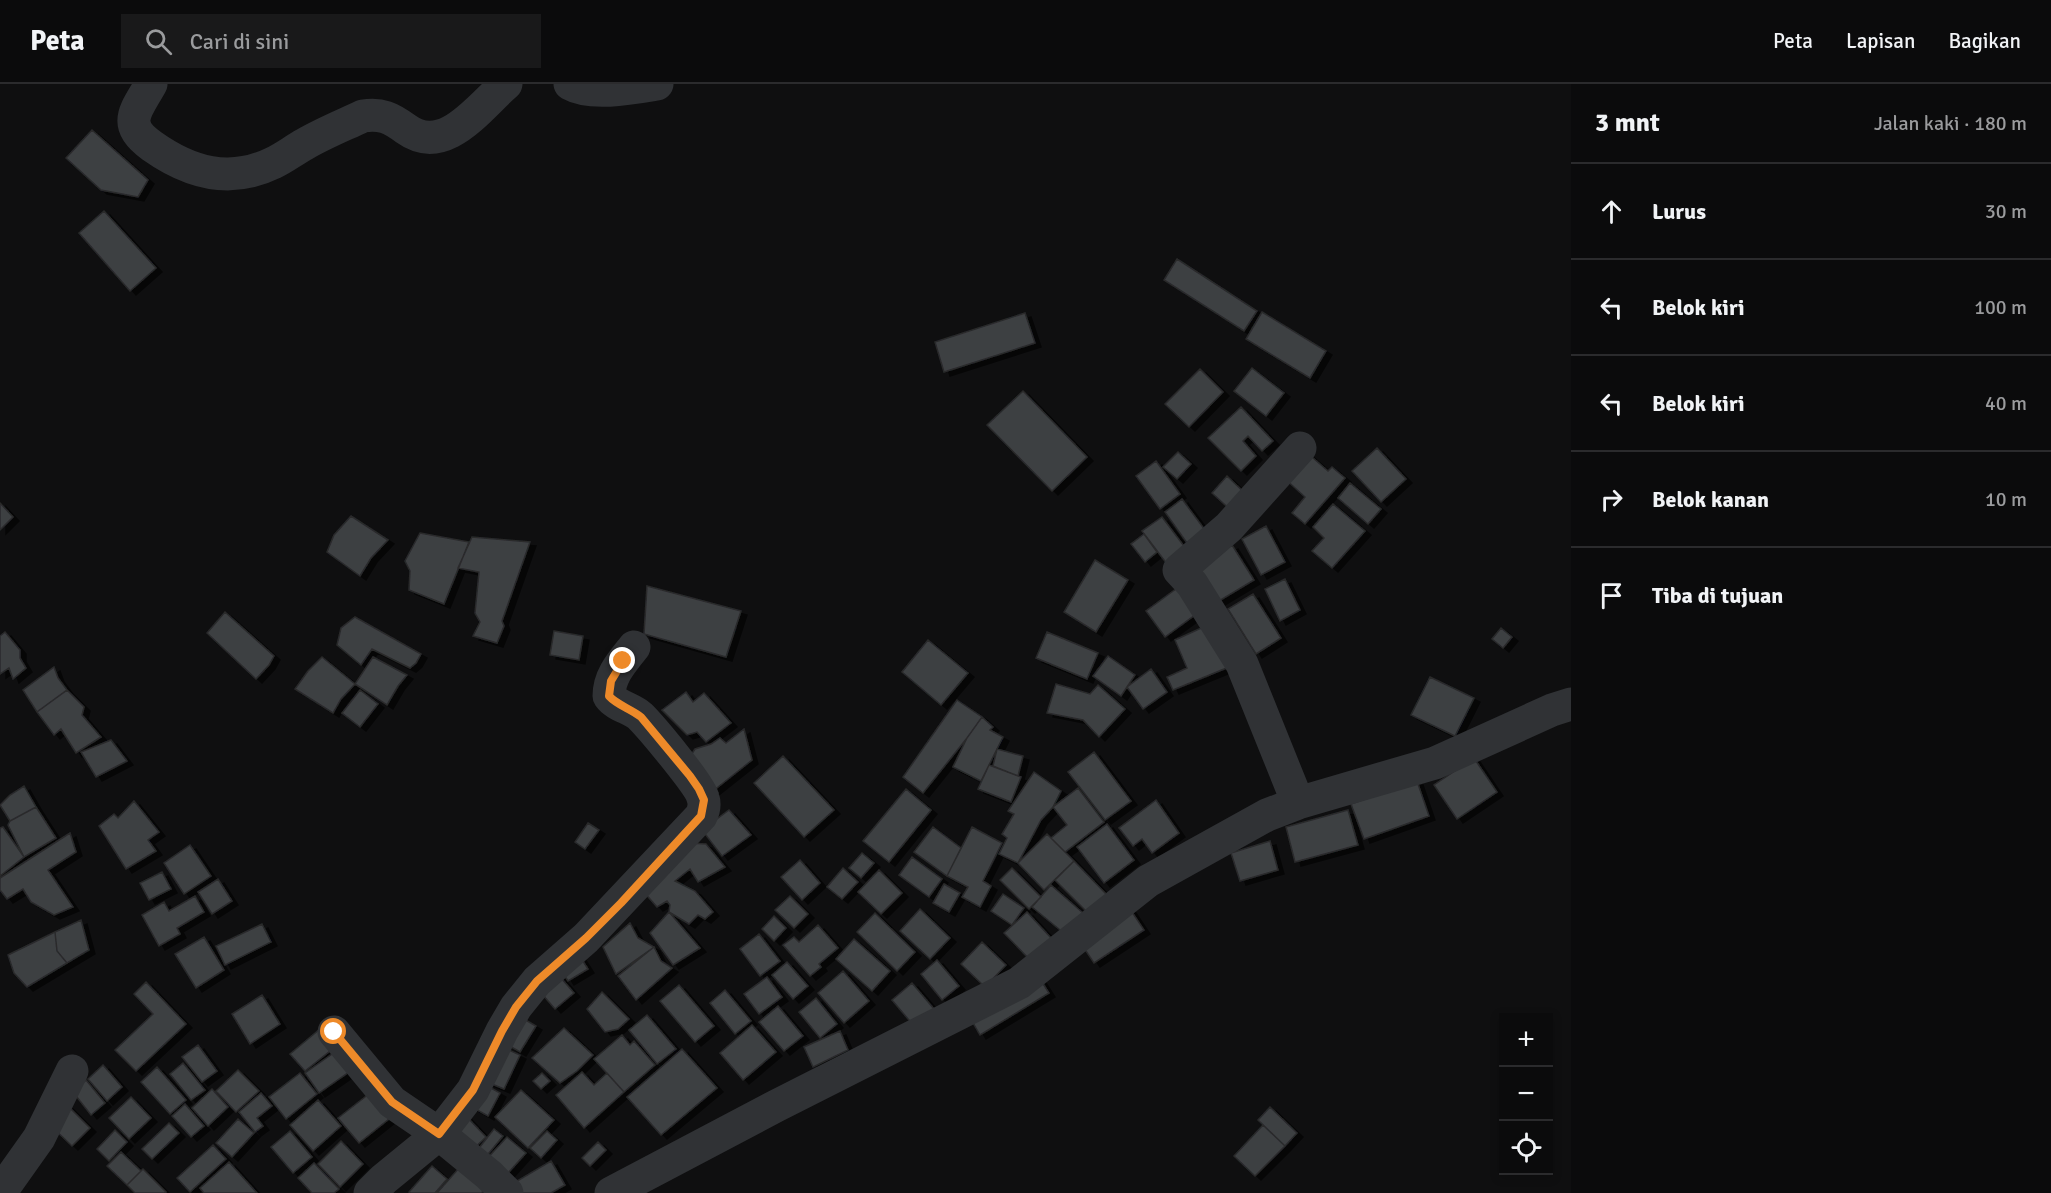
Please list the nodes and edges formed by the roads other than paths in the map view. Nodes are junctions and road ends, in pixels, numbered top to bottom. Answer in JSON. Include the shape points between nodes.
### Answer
{"nodes":[{"id":1,"x":151,"y":84,"type":"edge"},
{"id":2,"x":506,"y":84,"type":"edge"},
{"id":3,"x":570,"y":84,"type":"edge"},
{"id":4,"x":657,"y":84,"type":"edge"},
{"id":5,"x":1299,"y":448,"type":"dead end"},
{"id":6,"x":634,"y":647,"type":"dead end"},
{"id":7,"x":1571,"y":704,"type":"edge"},
{"id":8,"x":1298,"y":803,"type":"junction"},
{"id":9,"x":334,"y":1032,"type":"dead end"},
{"id":10,"x":72,"y":1071,"type":"dead end"},
{"id":11,"x":439,"y":1134,"type":"junction"},
{"id":12,"x":0,"y":1193,"type":"edge"},
{"id":13,"x":370,"y":1193,"type":"edge"},
{"id":14,"x":507,"y":1193,"type":"edge"},
{"id":15,"x":611,"y":1193,"type":"edge"}],
"edges":[{"from":1,"to":2,"type":"street","via":[[133,119],[136,131],[163,154],[204,172],[227,176],[274,163],[306,143],[373,114],[389,117],[424,137],[443,135],[456,130]]},
{"from":3,"to":4,"type":"street","via":[[592,92]]},
{"from":5,"to":8,"type":"street","via":[[1229,527],[1179,570],[1192,584],[1242,664]]},
{"from":6,"to":11,"type":"street","via":[[615,673],[609,696],[641,717],[690,776],[703,796],[701,816],[621,903],[537,981],[516,1007],[473,1090]]},
{"from":7,"to":8,"type":"street","via":[[1435,763]]},
{"from":8,"to":15,"type":"street","via":[[1268,815],[1148,881],[1019,983]]},
{"from":9,"to":11,"type":"street","via":[[392,1102]]},
{"from":10,"to":12,"type":"street","via":[[39,1138]]},
{"from":11,"to":13,"type":"street"},
{"from":11,"to":14,"type":"street"}]}
